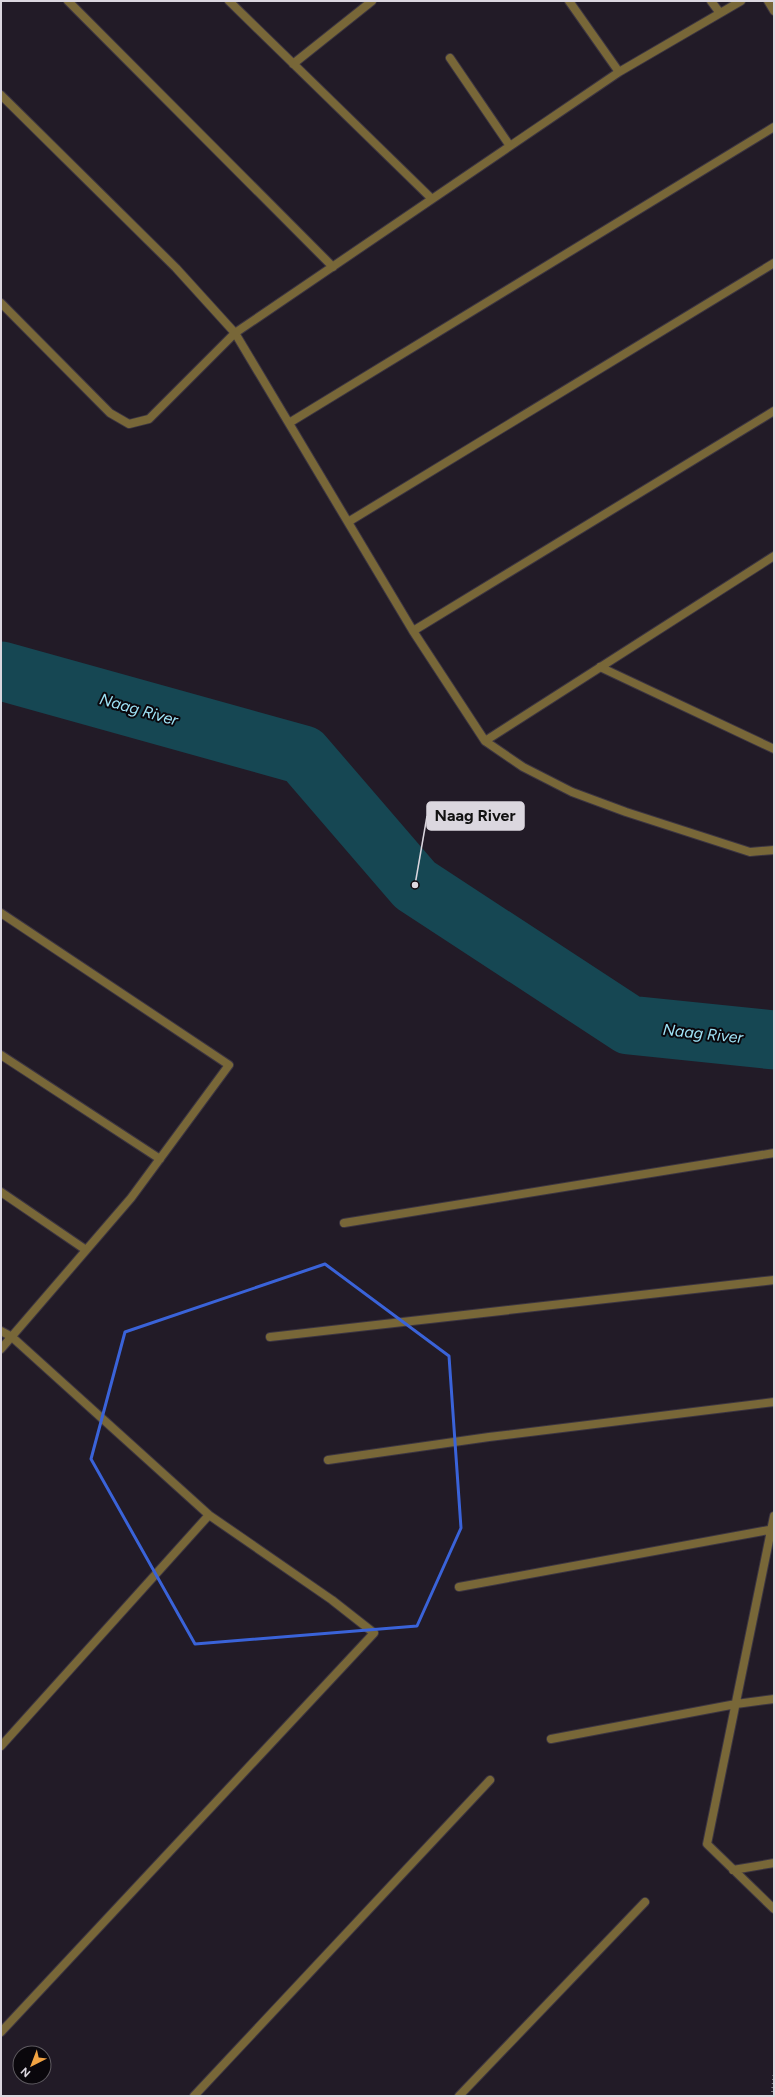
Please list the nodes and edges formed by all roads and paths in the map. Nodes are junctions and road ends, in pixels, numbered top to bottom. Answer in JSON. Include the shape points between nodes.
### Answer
{"nodes":[{"id":1,"x":68,"y":1,"type":"edge"},
{"id":2,"x":229,"y":1,"type":"edge"},
{"id":3,"x":372,"y":1,"type":"edge"},
{"id":4,"x":569,"y":1,"type":"edge"},
{"id":5,"x":711,"y":1,"type":"edge"},
{"id":6,"x":741,"y":1,"type":"edge"},
{"id":7,"x":768,"y":1,"type":"edge"},
{"id":8,"x":774,"y":11,"type":"edge"},
{"id":9,"x":720,"y":13,"type":"junction"},
{"id":10,"x":450,"y":58,"type":"dead end"},
{"id":11,"x":293,"y":64,"type":"junction"},
{"id":12,"x":619,"y":72,"type":"junction"},
{"id":13,"x":1,"y":95,"type":"edge"},
{"id":14,"x":774,"y":127,"type":"edge"},
{"id":15,"x":510,"y":146,"type":"junction"},
{"id":16,"x":432,"y":199,"type":"junction"},
{"id":17,"x":774,"y":263,"type":"edge"},
{"id":18,"x":333,"y":267,"type":"junction"},
{"id":19,"x":1,"y":303,"type":"edge"},
{"id":20,"x":235,"y":333,"type":"junction"},
{"id":21,"x":774,"y":411,"type":"edge"},
{"id":22,"x":289,"y":423,"type":"junction"},
{"id":23,"x":348,"y":522,"type":"junction"},
{"id":24,"x":774,"y":556,"type":"edge"},
{"id":25,"x":413,"y":631,"type":"junction"},
{"id":26,"x":600,"y":667,"type":"junction"},
{"id":27,"x":485,"y":741,"type":"junction"},
{"id":28,"x":774,"y":749,"type":"edge"},
{"id":29,"x":774,"y":850,"type":"edge"},
{"id":30,"x":1,"y":913,"type":"edge"},
{"id":31,"x":1,"y":1055,"type":"edge"},
{"id":32,"x":774,"y":1153,"type":"edge"},
{"id":33,"x":160,"y":1159,"type":"junction"},
{"id":34,"x":1,"y":1192,"type":"edge"},
{"id":35,"x":344,"y":1223,"type":"dead end"},
{"id":36,"x":86,"y":1250,"type":"junction"},
{"id":37,"x":774,"y":1280,"type":"edge"},
{"id":38,"x":1,"y":1331,"type":"edge"},
{"id":39,"x":270,"y":1337,"type":"dead end"},
{"id":40,"x":12,"y":1338,"type":"junction"},
{"id":41,"x":1,"y":1349,"type":"edge"},
{"id":42,"x":774,"y":1402,"type":"edge"},
{"id":43,"x":328,"y":1460,"type":"dead end"},
{"id":44,"x":209,"y":1514,"type":"junction"},
{"id":45,"x":774,"y":1516,"type":"edge"},
{"id":46,"x":773,"y":1529,"type":"edge"},
{"id":47,"x":459,"y":1587,"type":"dead end"},
{"id":48,"x":774,"y":1699,"type":"edge"},
{"id":49,"x":736,"y":1704,"type":"junction"},
{"id":50,"x":551,"y":1739,"type":"dead end"},
{"id":51,"x":1,"y":1746,"type":"edge"},
{"id":52,"x":490,"y":1780,"type":"dead end"},
{"id":53,"x":774,"y":1863,"type":"edge"},
{"id":54,"x":733,"y":1870,"type":"junction"},
{"id":55,"x":645,"y":1902,"type":"dead end"},
{"id":56,"x":774,"y":1909,"type":"edge"},
{"id":57,"x":1,"y":2032,"type":"edge"},
{"id":58,"x":774,"y":2072,"type":"edge"},
{"id":59,"x":194,"y":2096,"type":"edge"},
{"id":60,"x":459,"y":2096,"type":"edge"},
{"id":61,"x":772,"y":2096,"type":"edge"}],
"edges":[{"from":1,"to":18,"type":"street"},
{"from":2,"to":11,"type":"street"},
{"from":3,"to":11,"type":"street"},
{"from":4,"to":12,"type":"street"},
{"from":5,"to":9,"type":"street"},
{"from":6,"to":9,"type":"street"},
{"from":7,"to":8,"type":"street"},
{"from":9,"to":12,"type":"street"},
{"from":10,"to":15,"type":"street"},
{"from":11,"to":16,"type":"street"},
{"from":12,"to":15,"type":"street"},
{"from":13,"to":20,"type":"street","via":[[176,268]]},
{"from":14,"to":22,"type":"street"},
{"from":15,"to":16,"type":"street"},
{"from":16,"to":18,"type":"street"},
{"from":17,"to":23,"type":"street"},
{"from":18,"to":20,"type":"street"},
{"from":19,"to":20,"type":"street","via":[[110,413],[129,424],[149,419]]},
{"from":20,"to":22,"type":"street"},
{"from":21,"to":25,"type":"street"},
{"from":22,"to":23,"type":"street"},
{"from":23,"to":25,"type":"street"},
{"from":24,"to":26,"type":"street"},
{"from":25,"to":27,"type":"street"},
{"from":26,"to":27,"type":"street"},
{"from":26,"to":28,"type":"street"},
{"from":27,"to":29,"type":"street","via":[[523,767],[572,792],[750,852]]},
{"from":30,"to":33,"type":"street","via":[[229,1065]]},
{"from":31,"to":33,"type":"street"},
{"from":32,"to":35,"type":"street"},
{"from":33,"to":36,"type":"street","via":[[131,1198]]},
{"from":34,"to":36,"type":"street"},
{"from":36,"to":40,"type":"street"},
{"from":37,"to":39,"type":"street"},
{"from":38,"to":40,"type":"street"},
{"from":40,"to":41,"type":"street"},
{"from":40,"to":44,"type":"street"},
{"from":42,"to":43,"type":"street","via":[[489,1437]]},
{"from":44,"to":51,"type":"street"},
{"from":44,"to":57,"type":"street","via":[[332,1600],[374,1633]]},
{"from":45,"to":46,"type":"street"},
{"from":46,"to":47,"type":"street"},
{"from":46,"to":49,"type":"street"},
{"from":48,"to":49,"type":"street"},
{"from":49,"to":50,"type":"street"},
{"from":49,"to":54,"type":"street","via":[[707,1844]]},
{"from":52,"to":59,"type":"street"},
{"from":53,"to":54,"type":"street"},
{"from":54,"to":56,"type":"street"},
{"from":55,"to":60,"type":"street"},
{"from":58,"to":61,"type":"path"}]}
